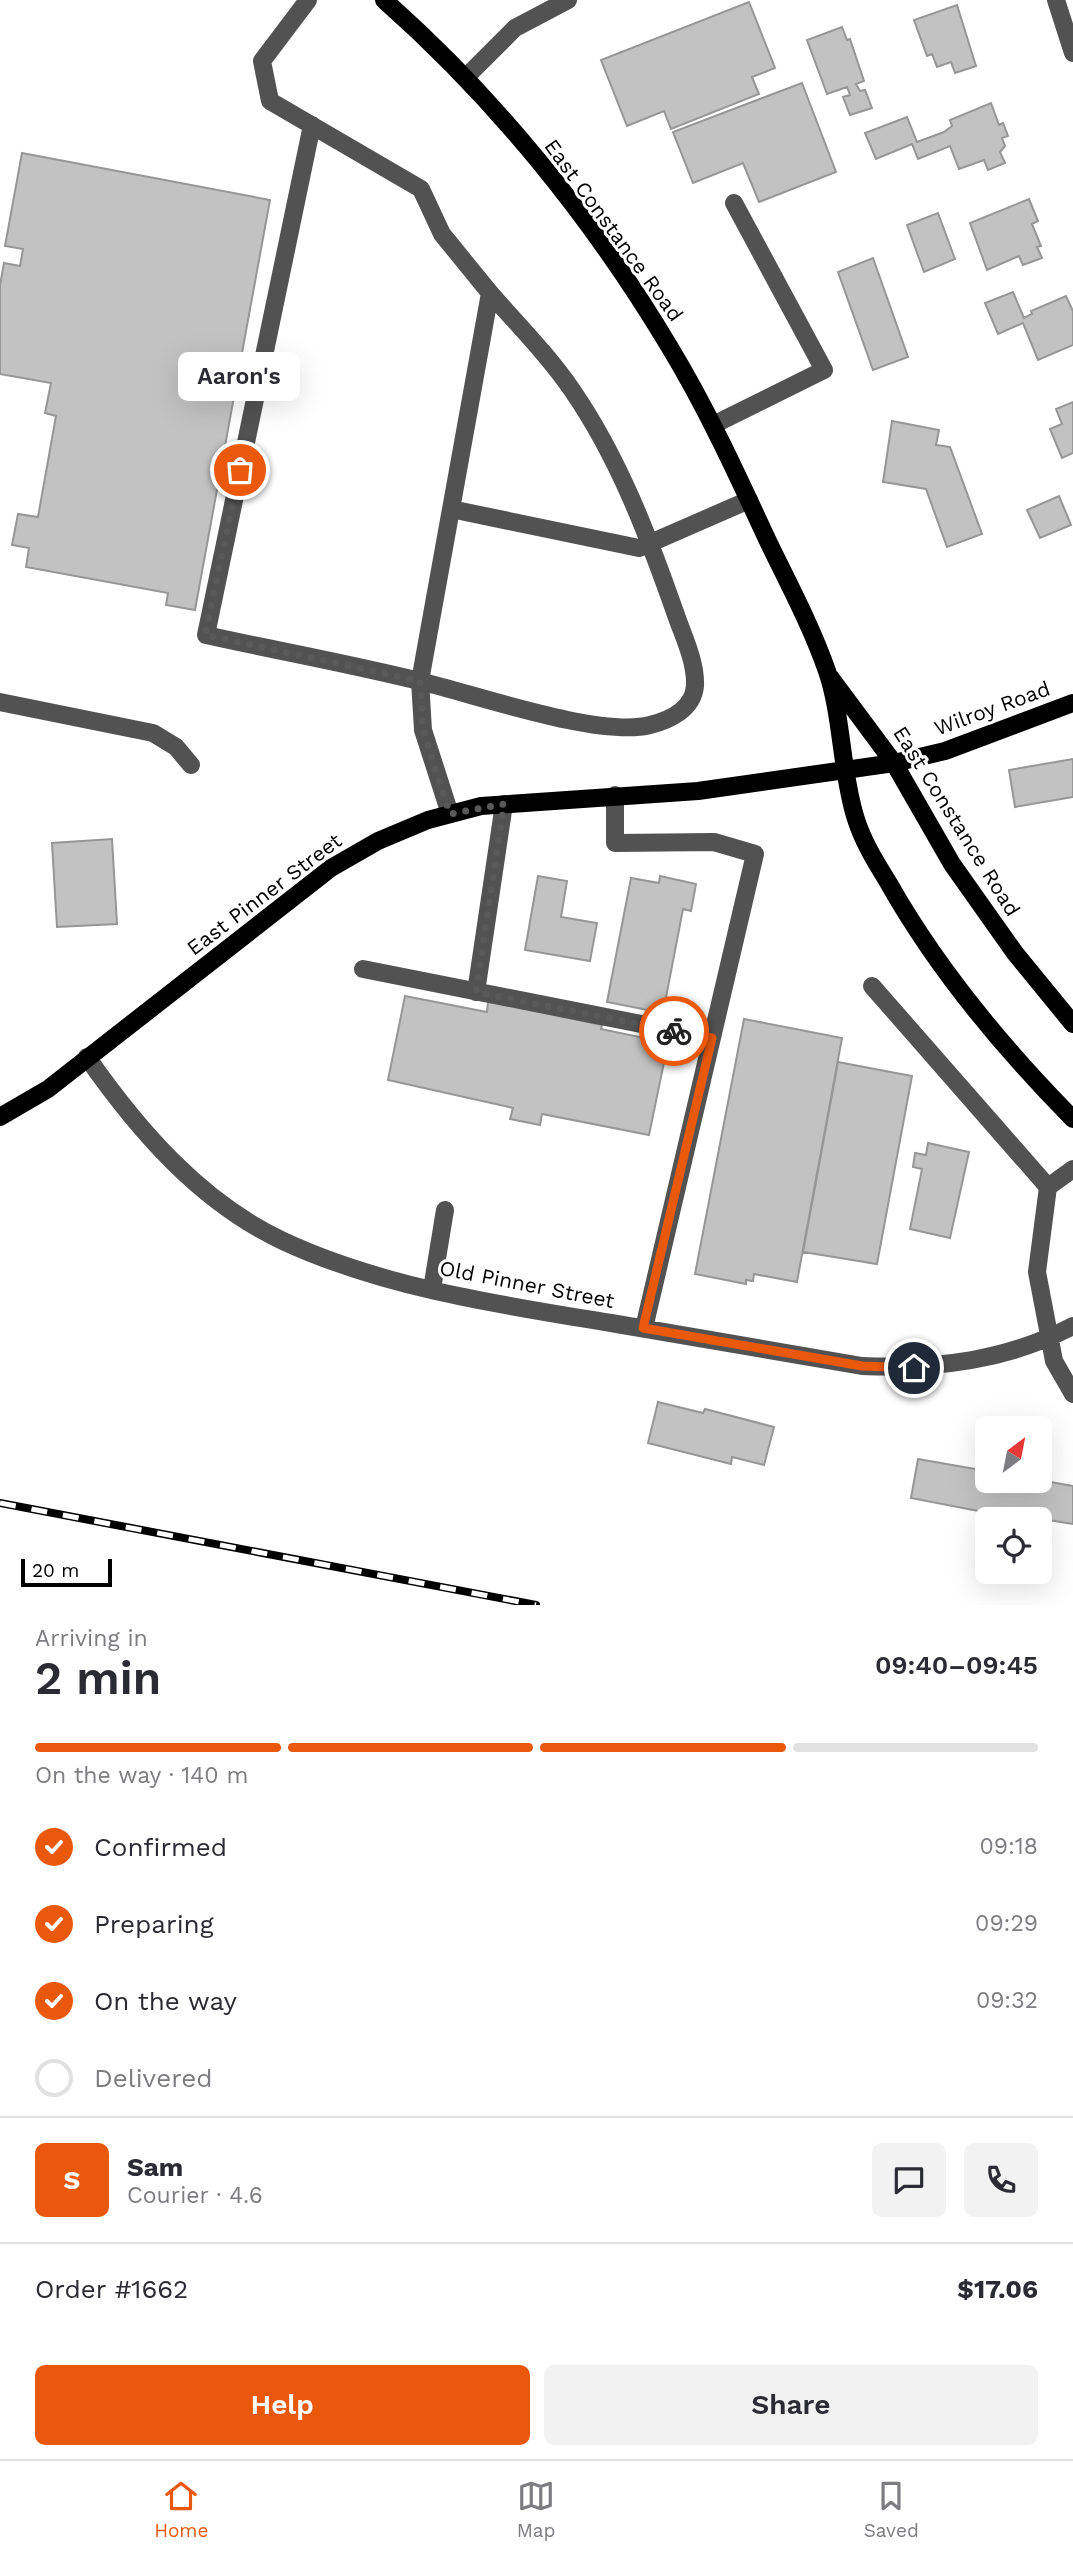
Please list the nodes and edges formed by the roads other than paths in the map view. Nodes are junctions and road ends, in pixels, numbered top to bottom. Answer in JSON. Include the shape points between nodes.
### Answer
{"nodes":[{"id":1,"x":308,"y":0,"type":"edge"},
{"id":2,"x":1056,"y":0,"type":"edge"},
{"id":3,"x":387,"y":1,"type":"edge"},
{"id":4,"x":560,"y":2,"type":"edge"},
{"id":5,"x":1073,"y":52,"type":"edge"},
{"id":6,"x":465,"y":78,"type":"junction"},
{"id":7,"x":312,"y":125,"type":"junction"},
{"id":8,"x":734,"y":203,"type":"dead end"},
{"id":9,"x":490,"y":293,"type":"junction"},
{"id":10,"x":712,"y":425,"type":"junction"},
{"id":11,"x":749,"y":500,"type":"junction"},
{"id":12,"x":451,"y":509,"type":"junction"},
{"id":13,"x":651,"y":543,"type":"junction"},
{"id":14,"x":828,"y":674,"type":"junction"},
{"id":15,"x":420,"y":681,"type":"junction"},
{"id":16,"x":0,"y":702,"type":"edge"},
{"id":17,"x":1073,"y":703,"type":"edge"},
{"id":18,"x":894,"y":763,"type":"junction"},
{"id":19,"x":191,"y":765,"type":"dead end"},
{"id":20,"x":845,"y":772,"type":"junction"},
{"id":21,"x":615,"y":794,"type":"junction"},
{"id":22,"x":504,"y":804,"type":"junction"},
{"id":23,"x":450,"y":814,"type":"junction"},
{"id":24,"x":363,"y":969,"type":"dead end"},
{"id":25,"x":872,"y":986,"type":"dead end"},
{"id":26,"x":476,"y":992,"type":"junction"},
{"id":27,"x":1073,"y":1024,"type":"edge"},
{"id":28,"x":712,"y":1038,"type":"junction"},
{"id":29,"x":88,"y":1058,"type":"junction"},
{"id":30,"x":0,"y":1117,"type":"edge"},
{"id":31,"x":1073,"y":1119,"type":"edge"},
{"id":32,"x":1073,"y":1169,"type":"edge"},
{"id":33,"x":1048,"y":1187,"type":"junction"},
{"id":34,"x":445,"y":1210,"type":"dead end"},
{"id":35,"x":432,"y":1289,"type":"junction"},
{"id":36,"x":1073,"y":1326,"type":"edge"},
{"id":37,"x":643,"y":1328,"type":"junction"},
{"id":38,"x":1048,"y":1339,"type":"junction"},
{"id":39,"x":1073,"y":1394,"type":"edge"}],
"edges":[{"from":1,"to":7,"type":"street","via":[[262,61],[270,101]]},
{"from":2,"to":5,"type":"street"},
{"from":3,"to":6,"type":"main road","name":"East Constance Road"},
{"from":4,"to":6,"type":"street","via":[[515,28]]},
{"from":6,"to":10,"type":"main road","name":"East Constance Road","via":[[575,207],[670,347]]},
{"from":7,"to":9,"type":"street","via":[[421,190],[442,234]]},
{"from":7,"to":15,"type":"street","via":[[205,635]]},
{"from":8,"to":10,"type":"street","via":[[824,370]]},
{"from":9,"to":12,"type":"street"},
{"from":9,"to":13,"type":"street","via":[[573,391]]},
{"from":10,"to":11,"type":"main road","name":"East Constance Road"},
{"from":11,"to":13,"type":"street"},
{"from":11,"to":14,"type":"main road","name":"East Constance Road"},
{"from":12,"to":13,"type":"street","via":[[639,548]]},
{"from":12,"to":15,"type":"street"},
{"from":13,"to":15,"type":"street","via":[[693,663],[695,688],[689,705],[672,717],[648,726],[611,726]]},
{"from":14,"to":18,"type":"main road","name":"East Constance Road"},
{"from":14,"to":20,"type":"main road","name":"East Constance Road"},
{"from":15,"to":23,"type":"street","via":[[423,730]]},
{"from":16,"to":19,"type":"street","via":[[153,733],[176,747]]},
{"from":17,"to":18,"type":"main road","name":"Wilroy Road","via":[[945,751]]},
{"from":18,"to":20,"type":"main road","name":"Wilroy Road"},
{"from":18,"to":27,"type":"main road","name":"East Constance Road","via":[[952,864]]},
{"from":20,"to":21,"type":"main road","name":"East Pinner Street","via":[[698,791]]},
{"from":20,"to":31,"type":"main road","name":"East Constance Road","via":[[855,817],[905,912],[995,1033]]},
{"from":21,"to":22,"type":"main road","name":"East Pinner Street"},
{"from":21,"to":28,"type":"street","via":[[615,843],[715,842],[755,854]]},
{"from":22,"to":23,"type":"main road","name":"East Pinner Street"},
{"from":22,"to":26,"type":"street"},
{"from":23,"to":29,"type":"main road","name":"East Pinner Street","via":[[378,841],[331,868]]},
{"from":24,"to":26,"type":"street"},
{"from":25,"to":33,"type":"street"},
{"from":26,"to":28,"type":"street"},
{"from":28,"to":37,"type":"street"},
{"from":29,"to":30,"type":"main road","name":"East Pinner Street"},
{"from":29,"to":35,"type":"street","name":"Old Pinner Street","via":[[123,1108],[164,1154],[210,1194],[283,1241]]},
{"from":32,"to":33,"type":"street"},
{"from":33,"to":38,"type":"street","via":[[1037,1272]]},
{"from":34,"to":35,"type":"street"},
{"from":35,"to":37,"type":"street","name":"Old Pinner Street"},
{"from":36,"to":38,"type":"street","name":"Old Pinner Street"},
{"from":37,"to":38,"type":"street","name":"Old Pinner Street","via":[[862,1366],[914,1368],[965,1363]]},
{"from":38,"to":39,"type":"street","via":[[1054,1361]]}]}
